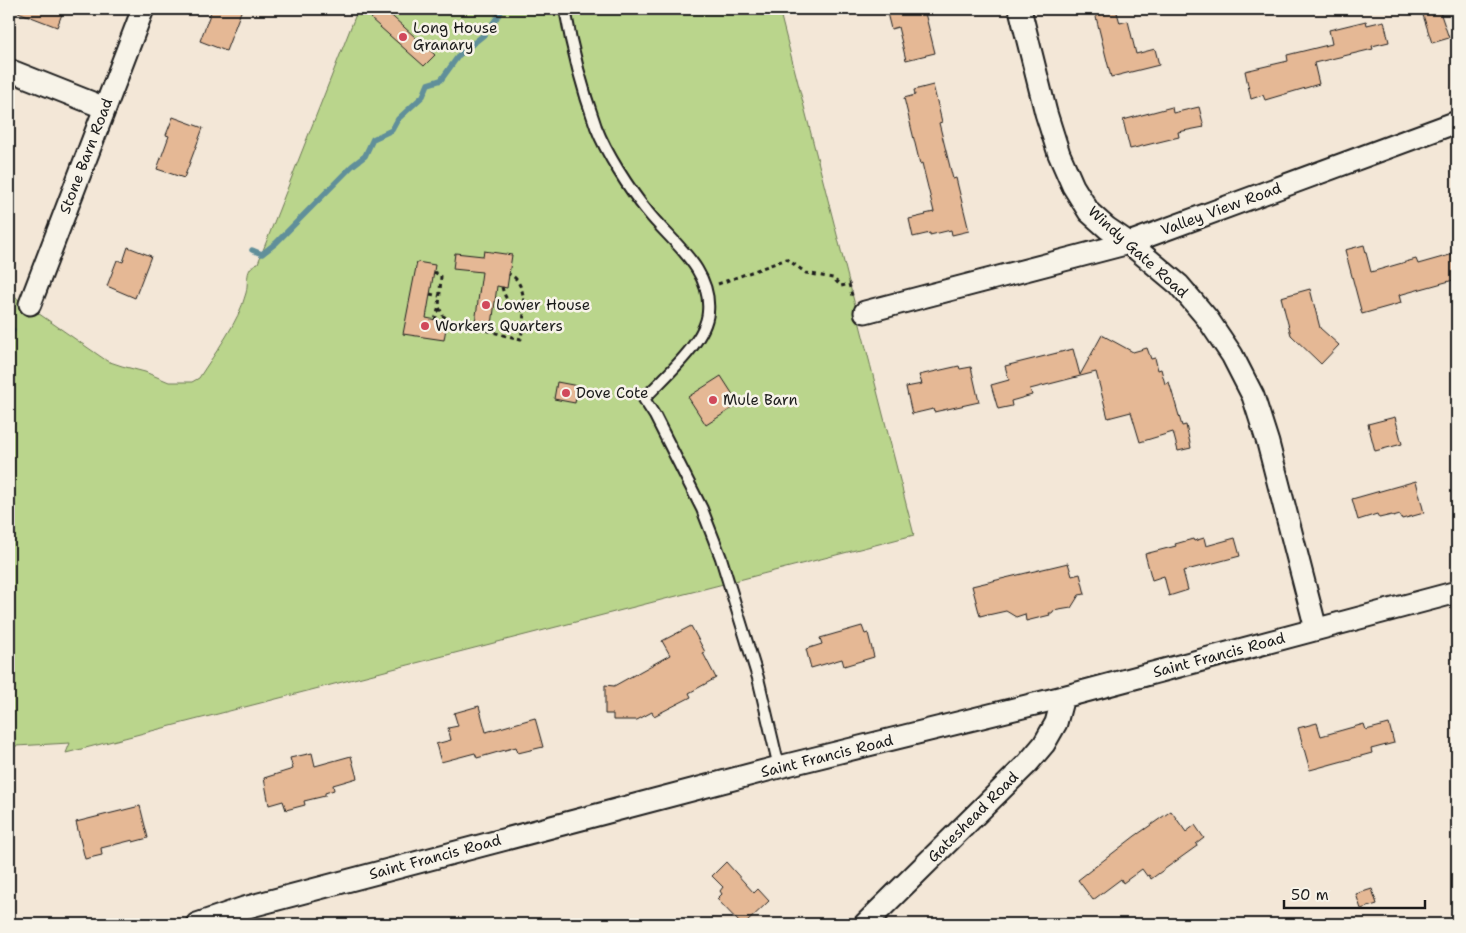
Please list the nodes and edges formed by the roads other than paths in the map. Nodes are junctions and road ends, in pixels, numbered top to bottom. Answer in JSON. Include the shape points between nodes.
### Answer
{"nodes":[{"id":1,"x":143,"y":9,"type":"edge"},
{"id":2,"x":565,"y":9,"type":"edge"},
{"id":3,"x":1020,"y":9,"type":"edge"},
{"id":4,"x":9,"y":70,"type":"edge"},
{"id":5,"x":105,"y":108,"type":"junction"},
{"id":6,"x":1457,"y":122,"type":"edge"},
{"id":7,"x":1129,"y":244,"type":"junction"},
{"id":8,"x":30,"y":304,"type":"dead end"},
{"id":9,"x":865,"y":312,"type":"road end"},
{"id":10,"x":1457,"y":592,"type":"edge"},
{"id":11,"x":1316,"y":629,"type":"junction"},
{"id":12,"x":1063,"y":697,"type":"junction"},
{"id":13,"x":779,"y":767,"type":"junction"},
{"id":14,"x":197,"y":924,"type":"edge"},
{"id":15,"x":865,"y":924,"type":"edge"}],
"edges":[{"from":1,"to":5,"type":"street","name":"Stone Barn Road"},
{"from":2,"to":13,"type":"lane","via":[[573,51],[600,136],[617,169],[646,211],[689,257],[703,278],[709,296],[705,328],[694,345],[644,399],[702,509],[721,558],[758,678]]},
{"from":3,"to":7,"type":"street","name":"Windy Gate Road","via":[[1046,113],[1073,186],[1089,212]]},
{"from":4,"to":5,"type":"street"},
{"from":5,"to":8,"type":"street","name":"Stone Barn Road"},
{"from":6,"to":7,"type":"street","name":"Valley View Road"},
{"from":7,"to":9,"type":"street","name":"Valley View Road"},
{"from":7,"to":11,"type":"street","name":"Windy Gate Road","via":[[1179,285],[1207,318],[1232,355],[1252,396],[1268,443]]},
{"from":10,"to":11,"type":"street","name":"Saint Francis Road"},
{"from":11,"to":12,"type":"street","name":"Saint Francis Road"},
{"from":12,"to":13,"type":"street","name":"Saint Francis Road"},
{"from":12,"to":15,"type":"street","name":"Gateshead Road","via":[[1056,723],[1027,764]]},
{"from":13,"to":14,"type":"street","name":"Saint Francis Road","via":[[244,908]]}]}
